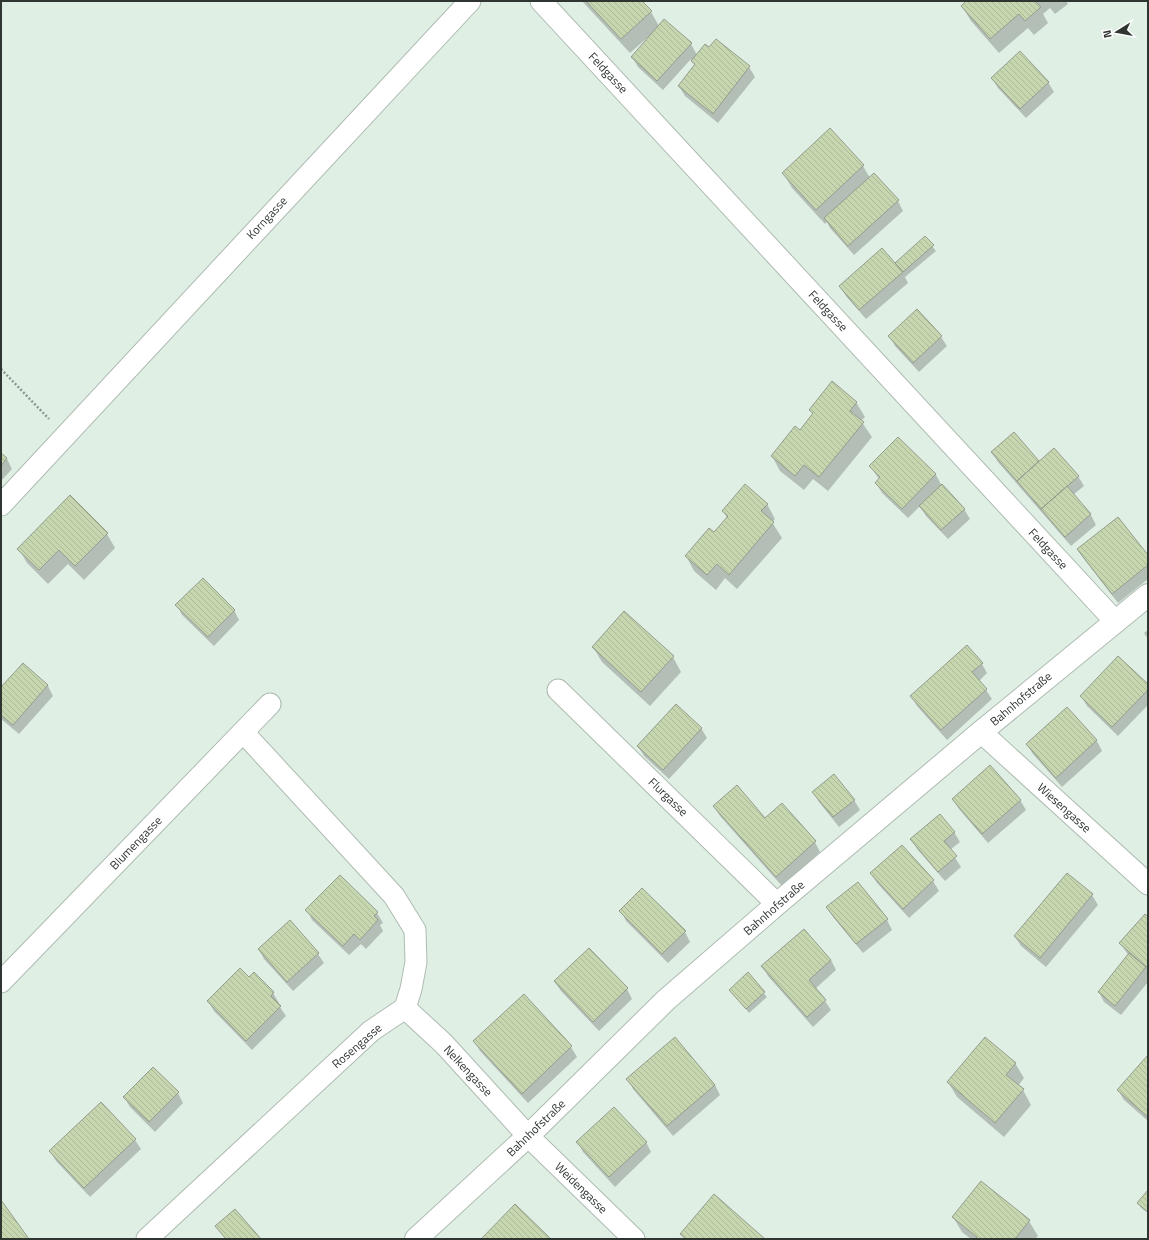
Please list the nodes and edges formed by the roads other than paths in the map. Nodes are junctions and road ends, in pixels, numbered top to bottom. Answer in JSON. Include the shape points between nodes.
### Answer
{"nodes":[{"id":1,"x":470,"y":1,"type":"edge"},
{"id":2,"x":540,"y":1,"type":"edge"},
{"id":3,"x":1,"y":505,"type":"edge"},
{"id":4,"x":1148,"y":595,"type":"edge"},
{"id":5,"x":1115,"y":621,"type":"junction"},
{"id":6,"x":558,"y":690,"type":"dead end"},
{"id":7,"x":270,"y":704,"type":"dead end"},
{"id":8,"x":243,"y":732,"type":"junction"},
{"id":9,"x":981,"y":732,"type":"junction"},
{"id":10,"x":1148,"y":884,"type":"edge"},
{"id":11,"x":777,"y":904,"type":"junction"},
{"id":12,"x":1,"y":982,"type":"edge"},
{"id":13,"x":405,"y":1008,"type":"junction"},
{"id":14,"x":528,"y":1136,"type":"junction"},
{"id":15,"x":147,"y":1239,"type":"edge"},
{"id":16,"x":416,"y":1239,"type":"edge"},
{"id":17,"x":634,"y":1239,"type":"edge"}],
"edges":[{"from":1,"to":3,"type":"street","name":"Korngasse"},
{"from":2,"to":5,"type":"street","name":"Feldgasse"},
{"from":4,"to":5,"type":"street","name":"Bahnhofstraße"},
{"from":5,"to":9,"type":"street","name":"Bahnhofstraße"},
{"from":6,"to":11,"type":"street","name":"Flurgasse"},
{"from":7,"to":8,"type":"street","name":"Blumengasse"},
{"from":8,"to":12,"type":"street","name":"Blumengasse"},
{"from":8,"to":13,"type":"street","via":[[394,896],[415,930],[416,962]]},
{"from":9,"to":10,"type":"street","name":"Wiesengasse"},
{"from":9,"to":11,"type":"street","name":"Bahnhofstraße"},
{"from":11,"to":14,"type":"street","name":"Bahnhofstraße","via":[[666,1000]]},
{"from":13,"to":14,"type":"street","name":"Nelkengasse","via":[[444,1044]]},
{"from":13,"to":15,"type":"street","name":"Rosengasse","via":[[371,1031]]},
{"from":14,"to":16,"type":"street","name":"Bahnhofstraße"},
{"from":14,"to":17,"type":"street","name":"Weidengasse"}]}
